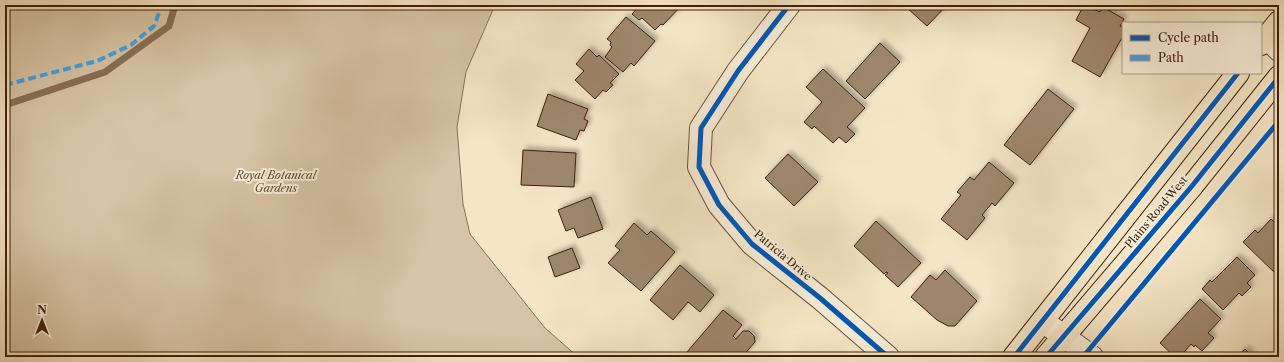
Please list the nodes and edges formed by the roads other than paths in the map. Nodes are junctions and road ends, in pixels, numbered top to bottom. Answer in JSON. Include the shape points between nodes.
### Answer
{"nodes":[{"id":1,"x":789,"y":5,"type":"edge"},
{"id":2,"x":1237,"y":74,"type":"edge"},
{"id":3,"x":1279,"y":77,"type":"edge"},
{"id":4,"x":1044,"y":322,"type":"junction"},
{"id":5,"x":1064,"y":336,"type":"junction"},
{"id":6,"x":888,"y":357,"type":"edge"},
{"id":7,"x":1014,"y":357,"type":"edge"},
{"id":8,"x":1046,"y":357,"type":"edge"},
{"id":9,"x":1092,"y":357,"type":"edge"}],
"edges":[{"from":1,"to":6,"type":"street","name":"Patricia Drive","via":[[738,71],[701,128],[699,167],[720,205],[752,244]]},
{"from":2,"to":4,"type":"main road","name":"Plains Road West"},
{"from":3,"to":5,"type":"main road","name":"Plains Road West","via":[[1192,186]]},
{"from":4,"to":5,"type":"street"},
{"from":4,"to":7,"type":"main road","name":"Plains Road West"},
{"from":5,"to":8,"type":"main road","name":"Plains Road West"},
{"from":5,"to":9,"type":"street"}]}
